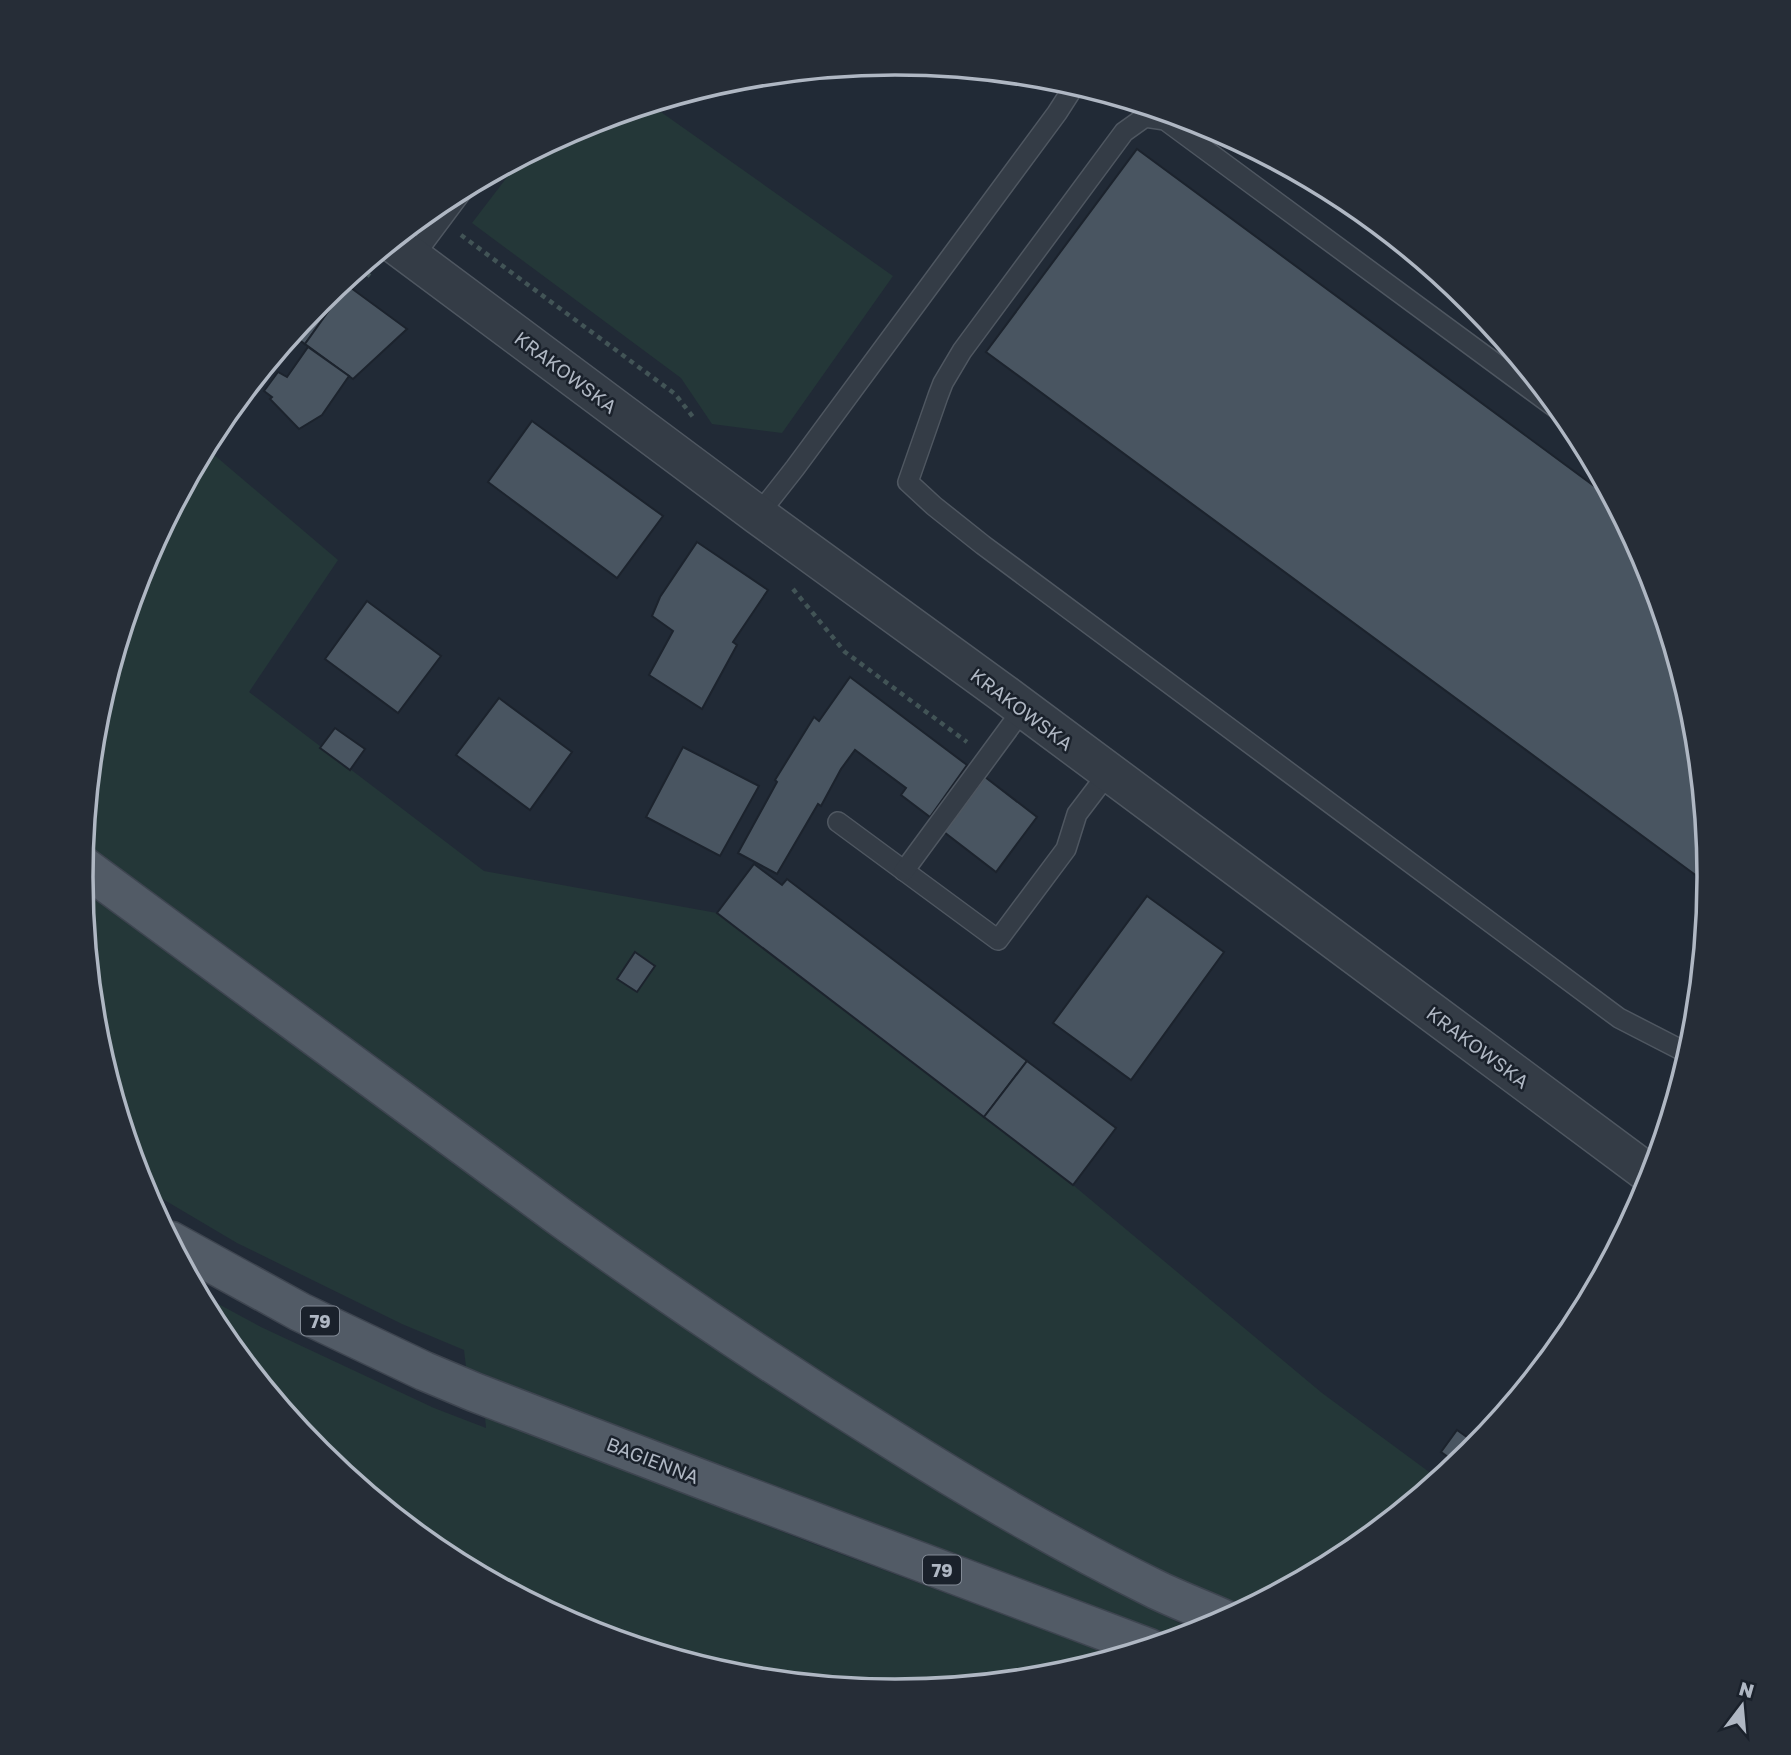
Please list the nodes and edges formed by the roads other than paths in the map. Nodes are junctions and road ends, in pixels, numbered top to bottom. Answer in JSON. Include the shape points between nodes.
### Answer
{"nodes":[{"id":1,"x":1069,"y":95,"type":"edge"},
{"id":2,"x":1154,"y":118,"type":"edge"},
{"id":3,"x":1171,"y":125,"type":"edge"},
{"id":4,"x":446,"y":213,"type":"edge"},
{"id":5,"x":403,"y":249,"type":"edge"},
{"id":6,"x":1534,"y":392,"type":"edge"},
{"id":7,"x":758,"y":515,"type":"junction"},
{"id":8,"x":1023,"y":709,"type":"junction"},
{"id":9,"x":1108,"y":772,"type":"junction"},
{"id":10,"x":838,"y":822,"type":"dead end"},
{"id":11,"x":904,"y":871,"type":"junction"},
{"id":12,"x":93,"y":873,"type":"edge"},
{"id":13,"x":1679,"y":1049,"type":"edge"},
{"id":14,"x":1643,"y":1169,"type":"edge"},
{"id":15,"x":185,"y":1249,"type":"edge"},
{"id":16,"x":1213,"y":1614,"type":"edge"},
{"id":17,"x":1135,"y":1643,"type":"edge"}],
"edges":[{"from":1,"to":7,"type":"lane"},
{"from":2,"to":13,"type":"lane","via":[[1145,117],[1124,132],[962,351],[943,383],[908,482],[983,545],[1619,1018]]},
{"from":3,"to":6,"type":"lane"},
{"from":4,"to":5,"type":"lane"},
{"from":5,"to":7,"type":"street","name":"KRAKOWSKA"},
{"from":7,"to":8,"type":"street","name":"KRAKOWSKA"},
{"from":8,"to":9,"type":"street","name":"KRAKOWSKA"},
{"from":8,"to":11,"type":"lane"},
{"from":9,"to":11,"type":"lane","via":[[1077,814],[1066,849],[998,940]]},
{"from":9,"to":14,"type":"street","name":"KRAKOWSKA"},
{"from":10,"to":11,"type":"lane"},
{"from":12,"to":16,"type":"main road","via":[[564,1220],[765,1360],[985,1496],[1155,1589]]},
{"from":15,"to":17,"type":"main road","name":"BAGIENNA","number":"79","via":[[300,1312],[474,1392]]}]}
